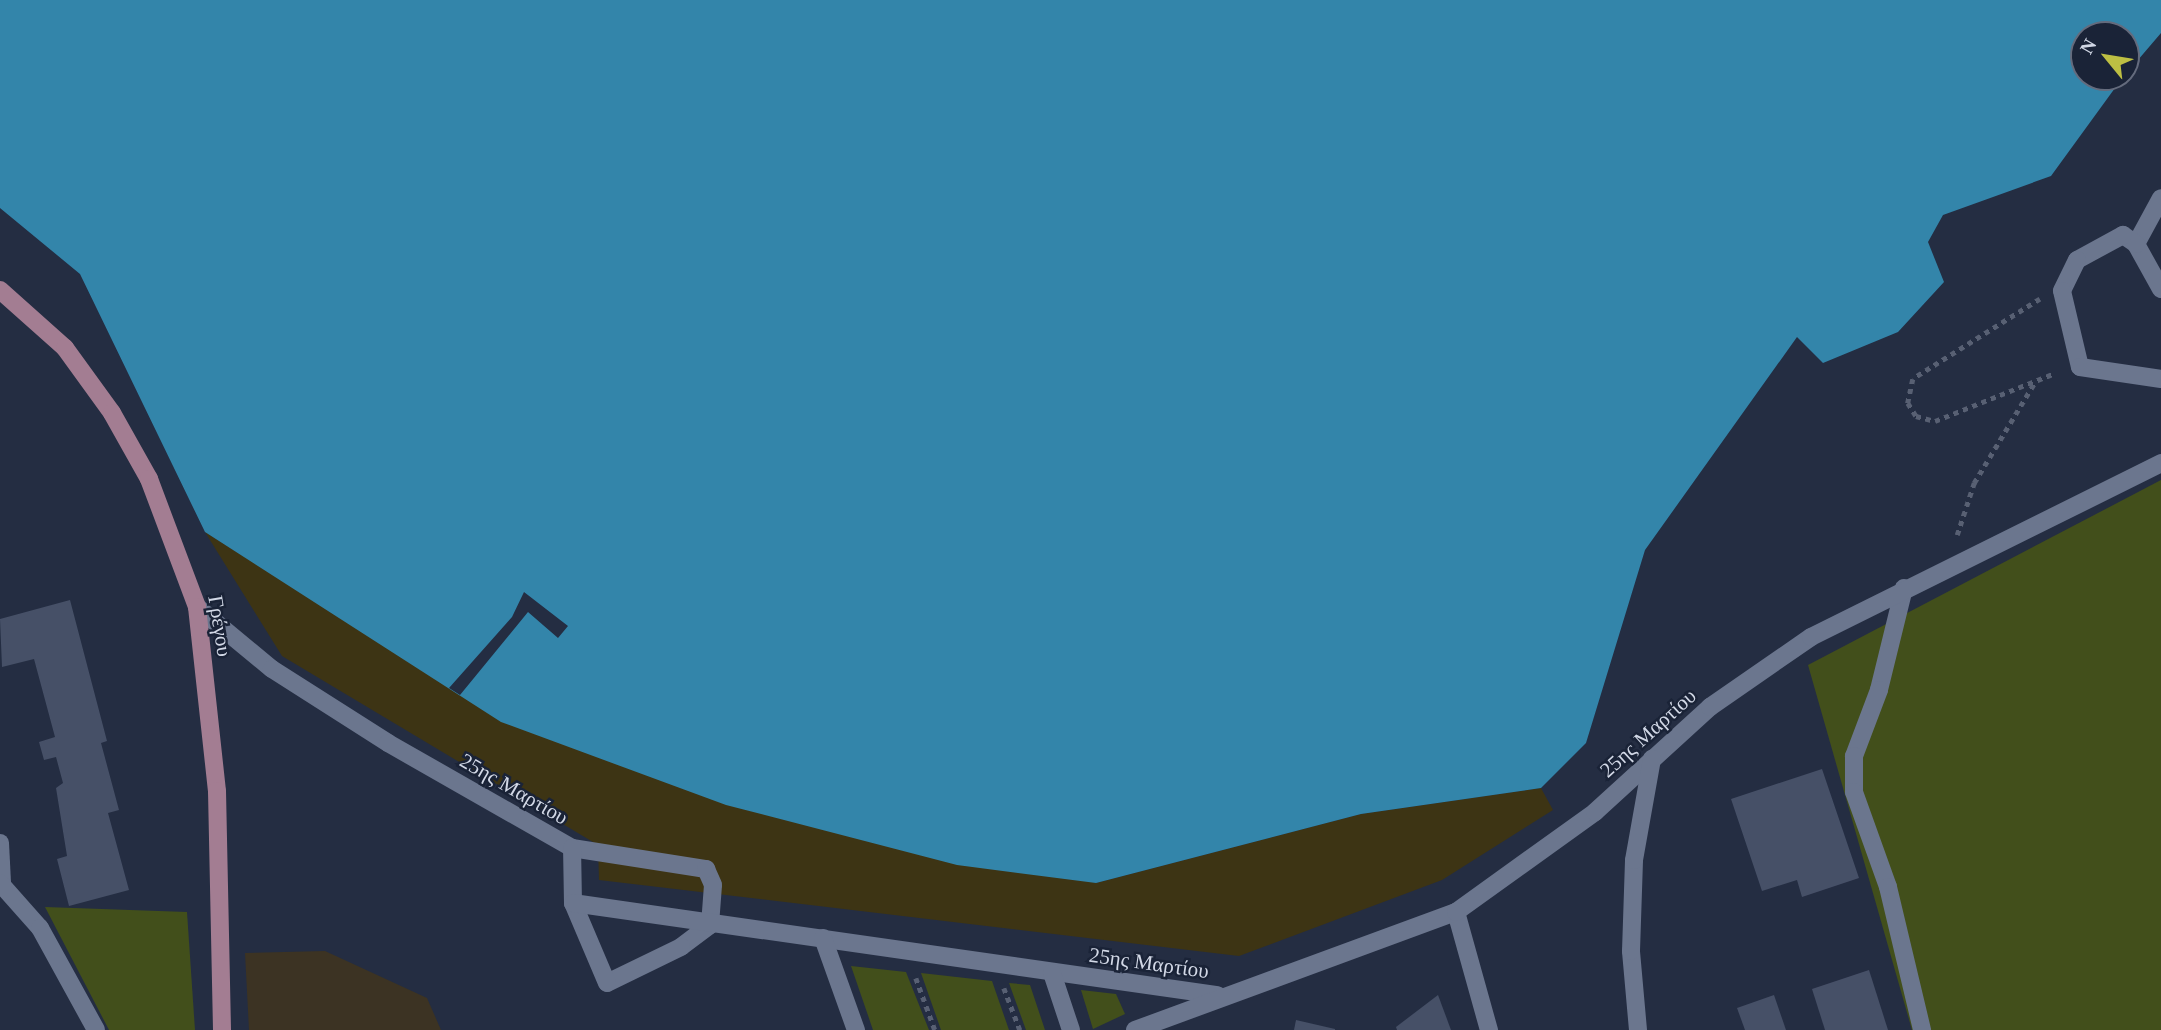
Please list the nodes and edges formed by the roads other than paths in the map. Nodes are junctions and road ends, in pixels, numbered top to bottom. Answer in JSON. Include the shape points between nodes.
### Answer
{"nodes":[{"id":1,"x":2161,"y":198,"type":"edge"},
{"id":2,"x":2136,"y":244,"type":"junction"},
{"id":3,"x":2161,"y":289,"type":"edge"},
{"id":4,"x":0,"y":290,"type":"edge"},
{"id":5,"x":2161,"y":379,"type":"edge"},
{"id":6,"x":2161,"y":463,"type":"edge"},
{"id":7,"x":1904,"y":587,"type":"junction"},
{"id":8,"x":197,"y":607,"type":"junction"},
{"id":9,"x":1652,"y":759,"type":"junction"},
{"id":10,"x":0,"y":843,"type":"edge"},
{"id":11,"x":572,"y":848,"type":"junction"},
{"id":12,"x":1,"y":883,"type":"edge"},
{"id":13,"x":573,"y":903,"type":"junction"},
{"id":14,"x":1455,"y":912,"type":"junction"},
{"id":15,"x":710,"y":925,"type":"junction"},
{"id":16,"x":823,"y":939,"type":"junction"},
{"id":17,"x":1052,"y":972,"type":"junction"},
{"id":18,"x":1217,"y":995,"type":"junction"},
{"id":19,"x":96,"y":1030,"type":"edge"},
{"id":20,"x":222,"y":1030,"type":"edge"},
{"id":21,"x":856,"y":1030,"type":"edge"},
{"id":22,"x":1071,"y":1030,"type":"edge"},
{"id":23,"x":1135,"y":1030,"type":"edge"},
{"id":24,"x":1489,"y":1030,"type":"edge"},
{"id":25,"x":1638,"y":1030,"type":"edge"},
{"id":26,"x":1922,"y":1030,"type":"edge"}],
"edges":[{"from":1,"to":2,"type":"street"},
{"from":2,"to":3,"type":"street"},
{"from":2,"to":5,"type":"street","via":[[2118,236],[2077,260],[2062,290],[2080,367]]},
{"from":4,"to":8,"type":"main road","name":"Γρέγου","via":[[65,348],[113,412],[149,479]]},
{"from":6,"to":7,"type":"street","name":"25ης Μαρτίου"},
{"from":7,"to":9,"type":"street","name":"25ης Μαρτίου","via":[[1811,637],[1710,706]]},
{"from":7,"to":26,"type":"street","via":[[1879,690],[1854,756],[1854,792],[1888,887]]},
{"from":8,"to":11,"type":"street","name":"25ης Μαρτίου","via":[[272,669],[376,736]]},
{"from":8,"to":20,"type":"main road","name":"Γρέγου","via":[[217,791]]},
{"from":9,"to":14,"type":"street","name":"25ης Μαρτίου","via":[[1595,812]]},
{"from":9,"to":25,"type":"street","via":[[1634,860],[1631,951]]},
{"from":10,"to":12,"type":"street"},
{"from":11,"to":13,"type":"street","name":"25ης Μαρτίου"},
{"from":11,"to":15,"type":"street","via":[[706,869],[713,885]]},
{"from":12,"to":19,"type":"street","via":[[40,928]]},
{"from":13,"to":15,"type":"street","name":"25ης Μαρτίου"},
{"from":13,"to":15,"type":"street","via":[[607,983],[681,947]]},
{"from":14,"to":18,"type":"street","name":"25ης Μαρτίου"},
{"from":14,"to":24,"type":"street"},
{"from":15,"to":16,"type":"street","name":"25ης Μαρτίου"},
{"from":16,"to":17,"type":"street","name":"25ης Μαρτίου"},
{"from":16,"to":21,"type":"street"},
{"from":17,"to":18,"type":"street","name":"25ης Μαρτίου"},
{"from":17,"to":22,"type":"street"},
{"from":18,"to":23,"type":"street"}]}
